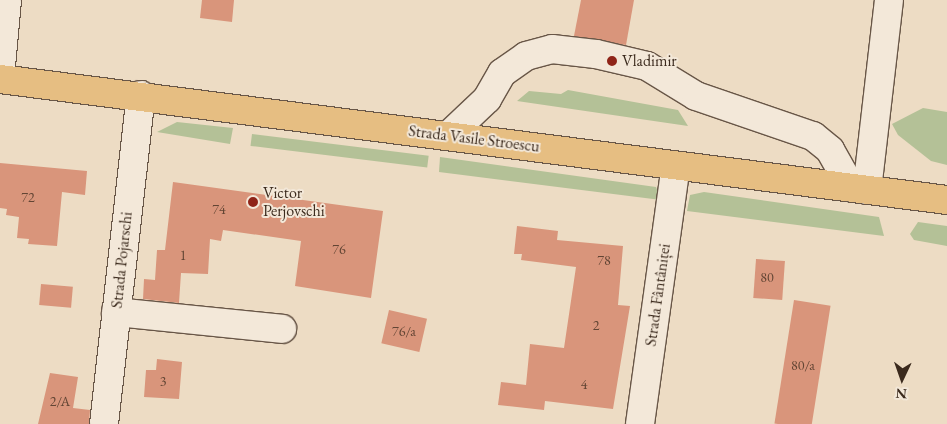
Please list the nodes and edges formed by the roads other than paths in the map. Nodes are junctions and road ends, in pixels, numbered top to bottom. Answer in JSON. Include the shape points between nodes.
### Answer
{"nodes":[{"id":1,"x":8,"y":0,"type":"edge"},
{"id":2,"x":889,"y":0,"type":"edge"},
{"id":3,"x":0,"y":78,"type":"edge"},
{"id":4,"x":141,"y":95,"type":"junction"},
{"id":5,"x":448,"y":136,"type":"junction"},
{"id":6,"x":676,"y":166,"type":"junction"},
{"id":7,"x":859,"y":189,"type":"junction"},
{"id":8,"x":947,"y":200,"type":"edge"},
{"id":9,"x":116,"y":312,"type":"junction"},
{"id":10,"x":282,"y":329,"type":"dead end"},
{"id":11,"x":104,"y":424,"type":"edge"},
{"id":12,"x":640,"y":424,"type":"edge"}],
"edges":[{"from":1,"to":3,"type":"street"},
{"from":2,"to":7,"type":"street"},
{"from":3,"to":4,"type":"main road","name":"Strada Vasile Stroescu"},
{"from":4,"to":5,"type":"main road","name":"Strada Vasile Stroescu"},
{"from":4,"to":9,"type":"street","name":"Strada Pojarschi"},
{"from":5,"to":6,"type":"main road","name":"Strada Vasile Stroescu"},
{"from":5,"to":7,"type":"street","via":[[487,99],[502,74],[526,56],[552,49],[596,54],[647,66],[696,96],[813,136],[830,150]]},
{"from":6,"to":7,"type":"main road","name":"Strada Vasile Stroescu"},
{"from":6,"to":12,"type":"street","name":"Strada Fântâniței"},
{"from":7,"to":8,"type":"main road","name":"Strada Vasile Stroescu"},
{"from":9,"to":10,"type":"street"},
{"from":9,"to":11,"type":"street","name":"Strada Pojarschi"}]}
